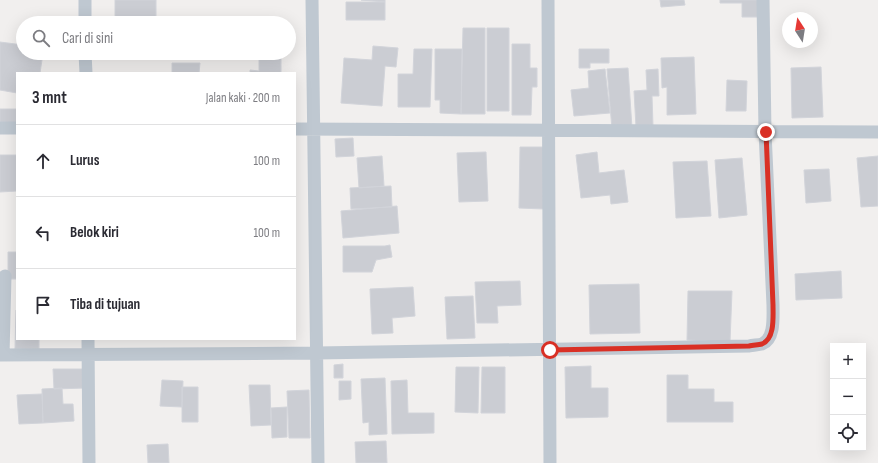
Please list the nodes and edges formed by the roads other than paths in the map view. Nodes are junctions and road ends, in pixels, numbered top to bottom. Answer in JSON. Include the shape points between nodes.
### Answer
{"nodes":[{"id":1,"x":85,"y":0,"type":"edge"},
{"id":2,"x":312,"y":0,"type":"edge"},
{"id":3,"x":548,"y":0,"type":"edge"},
{"id":4,"x":763,"y":0,"type":"edge"},
{"id":5,"x":85,"y":16,"type":"edge"},
{"id":6,"x":85,"y":60,"type":"edge"},
{"id":7,"x":86,"y":72,"type":"edge"},
{"id":8,"x":0,"y":128,"type":"edge"},
{"id":9,"x":16,"y":128,"type":"edge"},
{"id":10,"x":296,"y":129,"type":"edge"},
{"id":11,"x":313,"y":130,"type":"junction"},
{"id":12,"x":548,"y":131,"type":"junction"},
{"id":13,"x":766,"y":132,"type":"junction"},
{"id":14,"x":878,"y":132,"type":"edge"},
{"id":15,"x":5,"y":276,"type":"dead end"},
{"id":16,"x":88,"y":340,"type":"edge"},
{"id":17,"x":550,"y":350,"type":"junction"},
{"id":18,"x":317,"y":353,"type":"junction"},
{"id":19,"x":88,"y":354,"type":"junction"},
{"id":20,"x":2,"y":355,"type":"edge"},
{"id":21,"x":89,"y":463,"type":"edge"},
{"id":22,"x":318,"y":463,"type":"edge"},
{"id":23,"x":550,"y":463,"type":"edge"}],
"edges":[{"from":1,"to":5,"type":"street"},
{"from":2,"to":11,"type":"street"},
{"from":3,"to":12,"type":"street"},
{"from":4,"to":13,"type":"street"},
{"from":6,"to":7,"type":"street"},
{"from":8,"to":9,"type":"street"},
{"from":10,"to":11,"type":"street"},
{"from":11,"to":12,"type":"street"},
{"from":11,"to":18,"type":"street"},
{"from":12,"to":13,"type":"street"},
{"from":12,"to":17,"type":"street"},
{"from":13,"to":14,"type":"street"},
{"from":13,"to":17,"type":"street","via":[[773,305],[769,339],[749,346]]},
{"from":15,"to":20,"type":"street"},
{"from":16,"to":19,"type":"street"},
{"from":17,"to":18,"type":"street"},
{"from":17,"to":23,"type":"street"},
{"from":18,"to":19,"type":"street"},
{"from":18,"to":22,"type":"street"},
{"from":19,"to":20,"type":"street"},
{"from":19,"to":21,"type":"street"}]}
